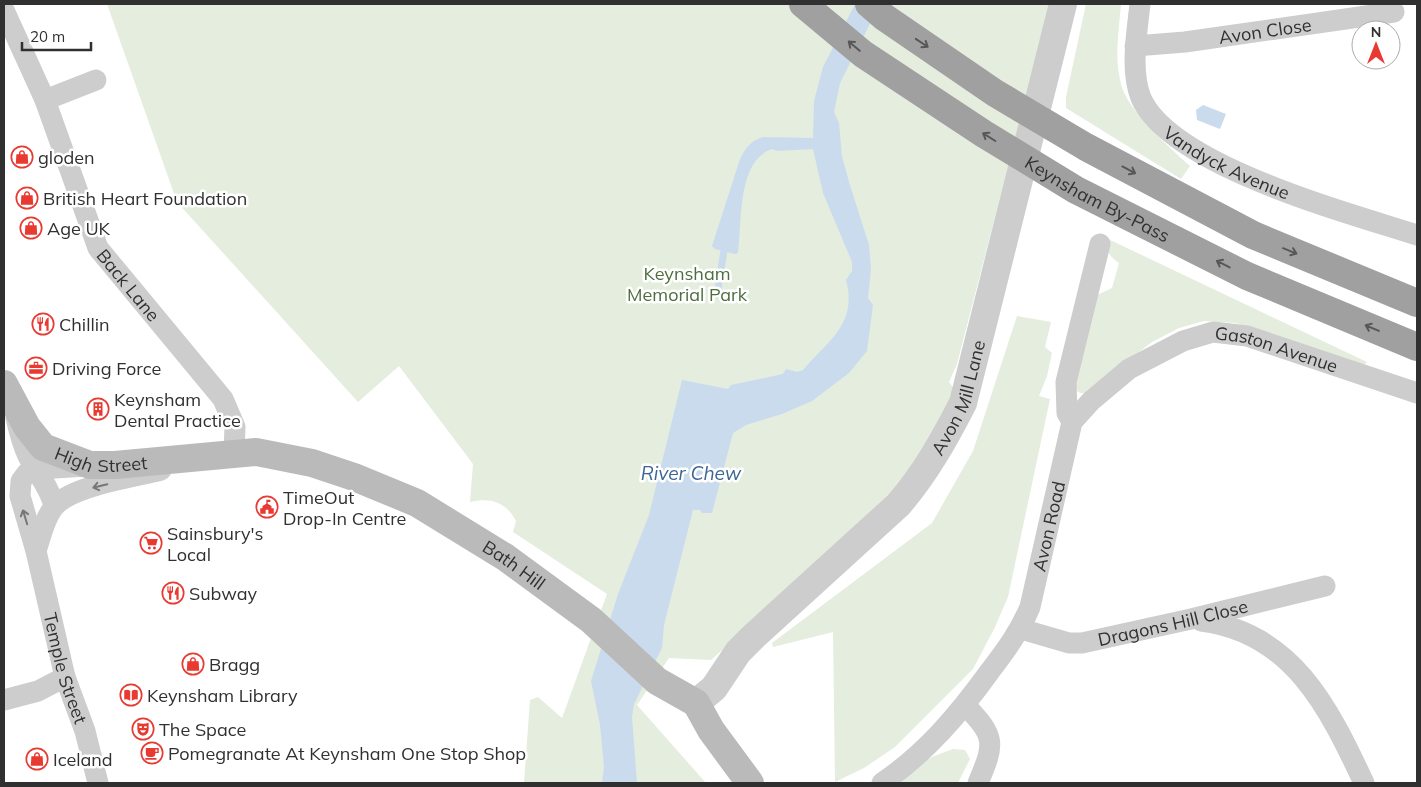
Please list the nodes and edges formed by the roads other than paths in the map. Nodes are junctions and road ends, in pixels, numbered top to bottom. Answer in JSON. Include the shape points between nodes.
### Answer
{"nodes":[{"id":1,"x":803,"y":4,"type":"edge"},
{"id":2,"x":869,"y":4,"type":"edge"},
{"id":3,"x":1063,"y":4,"type":"edge"},
{"id":4,"x":1140,"y":4,"type":"edge"},
{"id":5,"x":4,"y":10,"type":"edge"},
{"id":6,"x":1394,"y":12,"type":"dead end"},
{"id":7,"x":1135,"y":46,"type":"junction"},
{"id":8,"x":96,"y":80,"type":"dead end"},
{"id":9,"x":45,"y":100,"type":"junction"},
{"id":10,"x":1417,"y":235,"type":"edge"},
{"id":11,"x":1100,"y":244,"type":"dead end"},
{"id":12,"x":1417,"y":303,"type":"edge"},
{"id":13,"x":1417,"y":347,"type":"edge"},
{"id":14,"x":1417,"y":392,"type":"edge"},
{"id":15,"x":8,"y":393,"type":"edge"},
{"id":16,"x":1072,"y":422,"type":"junction"},
{"id":17,"x":224,"y":454,"type":"junction"},
{"id":18,"x":90,"y":466,"type":"junction"},
{"id":19,"x":38,"y":469,"type":"junction"},
{"id":20,"x":54,"y":506,"type":"junction"},
{"id":21,"x":36,"y":551,"type":"junction"},
{"id":22,"x":1325,"y":586,"type":"dead end"},
{"id":23,"x":1191,"y":619,"type":"junction"},
{"id":24,"x":1021,"y":629,"type":"junction"},
{"id":25,"x":65,"y":677,"type":"junction"},
{"id":26,"x":4,"y":700,"type":"edge"},
{"id":27,"x":696,"y":703,"type":"junction"},
{"id":28,"x":966,"y":705,"type":"junction"},
{"id":29,"x":98,"y":783,"type":"edge"},
{"id":30,"x":750,"y":783,"type":"edge"},
{"id":31,"x":882,"y":783,"type":"edge"},
{"id":32,"x":978,"y":783,"type":"edge"},
{"id":33,"x":1364,"y":783,"type":"edge"}],
"edges":[{"from":13,"to":1,"type":"highway","name":"Keynsham By-Pass","one_way":true,"via":[[1247,276],[1076,190],[863,54]]},
{"from":2,"to":12,"type":"highway","one_way":true,"via":[[995,92],[1086,147],[1253,235]]},
{"from":3,"to":27,"type":"street","name":"Avon Mill Lane","via":[[963,403],[933,459],[898,505],[752,637],[714,688]]},
{"from":4,"to":7,"type":"street","name":"Vandyck Avenue"},
{"from":5,"to":9,"type":"street","name":"Back Lane"},
{"from":6,"to":7,"type":"street","name":"Avon Close","via":[[1185,42]]},
{"from":7,"to":10,"type":"street","name":"Vandyck Avenue","via":[[1141,97],[1154,118],[1182,140],[1218,162],[1268,184]]},
{"from":8,"to":9,"type":"street"},
{"from":9,"to":17,"type":"street","name":"Back Lane","via":[[98,248],[223,399],[235,427]]},
{"from":11,"to":16,"type":"street","name":"Avon Road","via":[[1066,382],[1067,413]]},
{"from":14,"to":16,"type":"street","name":"Gaston Avenue","via":[[1247,336],[1213,332],[1183,341],[1129,370],[1091,401]]},
{"from":15,"to":18,"type":"main road","name":"High Street","via":[[43,447]]},
{"from":15,"to":19,"type":"street","name":"High Street","via":[[28,457]]},
{"from":16,"to":24,"type":"street","name":"Avon Road","via":[[1030,607]]},
{"from":17,"to":18,"type":"main road","name":"High Street"},
{"from":17,"to":20,"type":"street","one_way":true,"via":[[81,491]]},
{"from":17,"to":27,"type":"main road","name":"Bath Hill","via":[[279,455],[312,463],[354,476],[414,502],[504,557],[592,620],[657,681]]},
{"from":18,"to":19,"type":"street"},
{"from":19,"to":20,"type":"street","name":"High Street","via":[[52,494]]},
{"from":21,"to":19,"type":"street","name":"Temple Street","one_way":true,"via":[[20,496],[21,482],[27,474]]},
{"from":20,"to":21,"type":"street"},
{"from":21,"to":25,"type":"street","name":"Temple Street"},
{"from":22,"to":23,"type":"street","name":"Dragons Hill Close"},
{"from":23,"to":24,"type":"street","name":"Dragons Hill Close","via":[[1082,643],[1069,643]]},
{"from":23,"to":33,"type":"street","via":[[1226,624],[1275,650],[1312,687],[1339,730]]},
{"from":24,"to":28,"type":"street","name":"Avon Road"},
{"from":25,"to":26,"type":"street","via":[[38,691]]},
{"from":25,"to":29,"type":"street","name":"Temple Street","via":[[85,731]]},
{"from":27,"to":30,"type":"main road","via":[[711,730]]},
{"from":28,"to":31,"type":"street","name":"Avon Road","via":[[925,750]]},
{"from":28,"to":32,"type":"street","via":[[987,728],[988,758]]}]}
